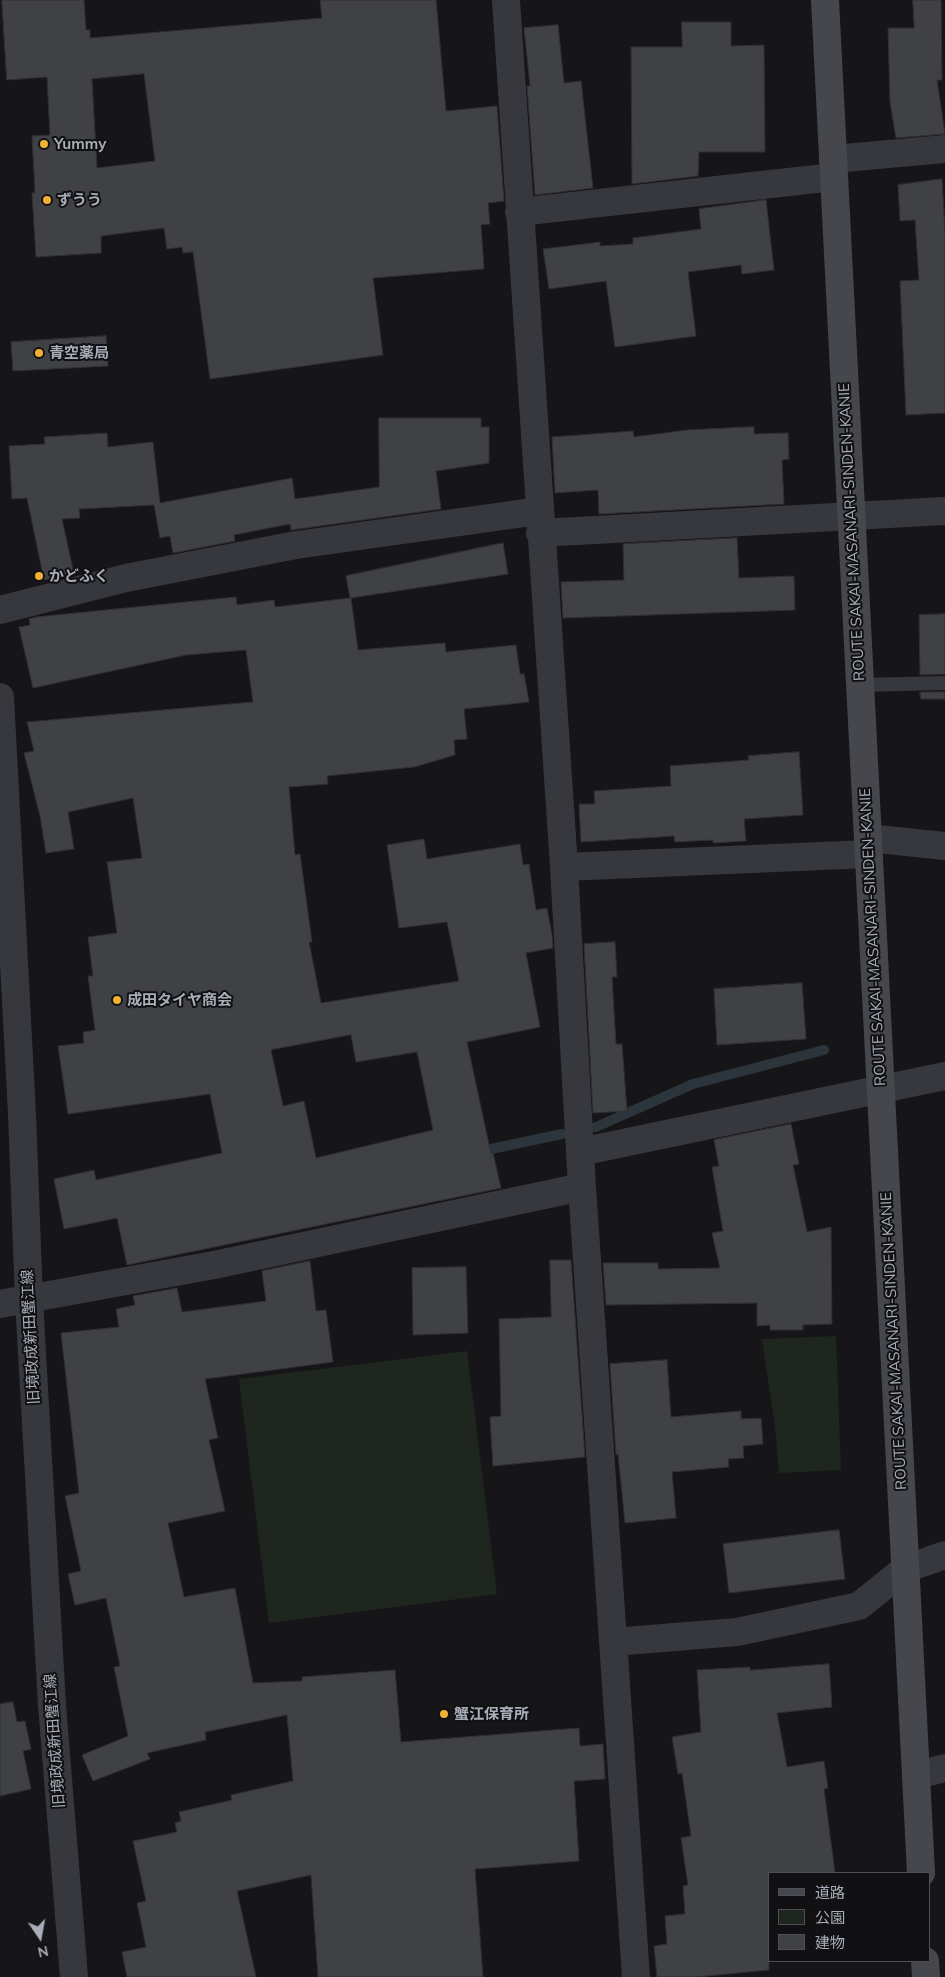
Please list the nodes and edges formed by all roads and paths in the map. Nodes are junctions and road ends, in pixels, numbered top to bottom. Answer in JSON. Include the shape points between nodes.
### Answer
{"nodes":[{"id":1,"x":506,"y":0,"type":"edge"},
{"id":2,"x":825,"y":0,"type":"edge"},
{"id":3,"x":945,"y":150,"type":"edge"},
{"id":4,"x":834,"y":168,"type":"junction"},
{"id":5,"x":519,"y":212,"type":"junction"},
{"id":6,"x":945,"y":511,"type":"edge"},
{"id":7,"x":852,"y":515,"type":"junction"},
{"id":8,"x":540,"y":522,"type":"junction"},
{"id":9,"x":0,"y":610,"type":"edge"},
{"id":10,"x":945,"y":683,"type":"edge"},
{"id":11,"x":860,"y":685,"type":"junction"},
{"id":12,"x":0,"y":697,"type":"edge"},
{"id":13,"x":869,"y":846,"type":"junction"},
{"id":14,"x":945,"y":846,"type":"edge"},
{"id":15,"x":564,"y":867,"type":"junction"},
{"id":16,"x":6,"y":953,"type":"edge"},
{"id":17,"x":945,"y":1076,"type":"edge"},
{"id":18,"x":881,"y":1090,"type":"junction"},
{"id":19,"x":580,"y":1152,"type":"junction"},
{"id":20,"x":582,"y":1187,"type":"junction"},
{"id":21,"x":29,"y":1300,"type":"junction"},
{"id":22,"x":0,"y":1304,"type":"edge"},
{"id":23,"x":945,"y":1555,"type":"edge"},
{"id":24,"x":905,"y":1569,"type":"junction"},
{"id":25,"x":613,"y":1642,"type":"junction"},
{"id":26,"x":945,"y":1768,"type":"edge"},
{"id":27,"x":916,"y":1775,"type":"junction"},
{"id":28,"x":921,"y":1872,"type":"edge"},
{"id":29,"x":925,"y":1962,"type":"edge"},
{"id":30,"x":74,"y":1977,"type":"edge"},
{"id":31,"x":636,"y":1977,"type":"edge"},
{"id":32,"x":926,"y":1977,"type":"edge"}],
"edges":[{"from":1,"to":5,"type":"street"},
{"from":2,"to":4,"type":"main road","name":"ROUTE SAKAI-MASANARI-SINDEN-KANIE"},
{"from":3,"to":4,"type":"street"},
{"from":4,"to":5,"type":"street"},
{"from":4,"to":7,"type":"main road","name":"ROUTE SAKAI-MASANARI-SINDEN-KANIE"},
{"from":5,"to":8,"type":"street"},
{"from":6,"to":7,"type":"street"},
{"from":7,"to":8,"type":"street"},
{"from":7,"to":11,"type":"main road","name":"ROUTE SAKAI-MASANARI-SINDEN-KANIE"},
{"from":8,"to":9,"type":"street","via":[[296,545],[126,578]]},
{"from":8,"to":15,"type":"street"},
{"from":10,"to":11,"type":"lane"},
{"from":11,"to":13,"type":"main road","name":"ROUTE SAKAI-MASANARI-SINDEN-KANIE"},
{"from":12,"to":16,"type":"street","name":"旧境政成新田蟹江線"},
{"from":13,"to":14,"type":"street"},
{"from":13,"to":15,"type":"street"},
{"from":13,"to":18,"type":"main road","name":"ROUTE SAKAI-MASANARI-SINDEN-KANIE"},
{"from":15,"to":19,"type":"street"},
{"from":16,"to":21,"type":"street","name":"旧境政成新田蟹江線","via":[[22,1114]]},
{"from":17,"to":18,"type":"street"},
{"from":18,"to":19,"type":"street"},
{"from":18,"to":24,"type":"main road","name":"ROUTE SAKAI-MASANARI-SINDEN-KANIE"},
{"from":19,"to":20,"type":"street"},
{"from":20,"to":21,"type":"street","via":[[214,1266]]},
{"from":20,"to":25,"type":"street"},
{"from":21,"to":22,"type":"street"},
{"from":21,"to":30,"type":"street","name":"旧境政成新田蟹江線","via":[[52,1705]]},
{"from":23,"to":24,"type":"street"},
{"from":24,"to":25,"type":"street","via":[[859,1606],[737,1632]]},
{"from":24,"to":27,"type":"main road","name":"ROUTE SAKAI-MASANARI-SINDEN-KANIE"},
{"from":25,"to":31,"type":"street"},
{"from":26,"to":27,"type":"street"},
{"from":27,"to":28,"type":"main road","name":"ROUTE SAKAI-MASANARI-SINDEN-KANIE"},
{"from":29,"to":32,"type":"main road"}]}
